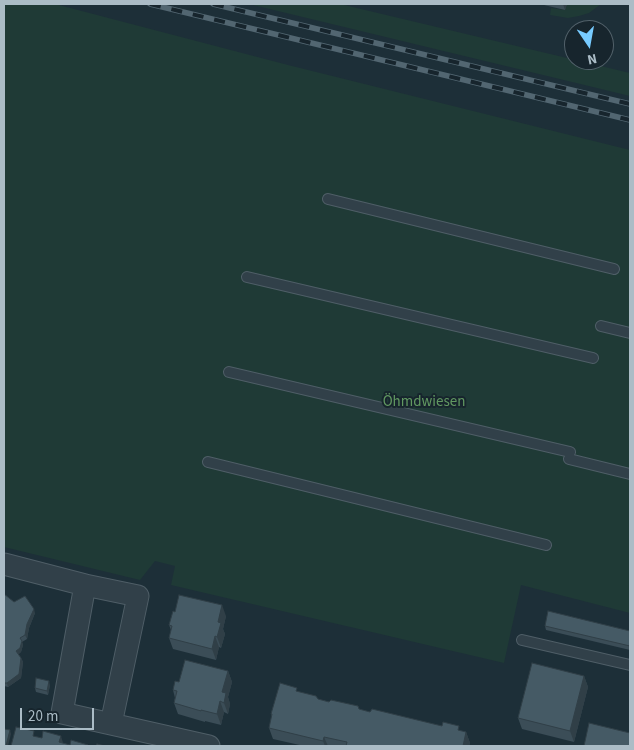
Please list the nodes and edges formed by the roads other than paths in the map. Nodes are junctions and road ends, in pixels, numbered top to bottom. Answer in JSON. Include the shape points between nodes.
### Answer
{"nodes":[{"id":1,"x":328,"y":199,"type":"dead end"},
{"id":2,"x":614,"y":269,"type":"dead end"},
{"id":3,"x":247,"y":277,"type":"dead end"},
{"id":4,"x":601,"y":326,"type":"dead end"},
{"id":5,"x":630,"y":333,"type":"edge"},
{"id":6,"x":593,"y":358,"type":"dead end"},
{"id":7,"x":229,"y":372,"type":"dead end"},
{"id":8,"x":208,"y":462,"type":"dead end"},
{"id":9,"x":630,"y":474,"type":"edge"},
{"id":10,"x":546,"y":545,"type":"dead end"},
{"id":11,"x":4,"y":564,"type":"edge"},
{"id":12,"x":84,"y":584,"type":"junction"},
{"id":13,"x":522,"y":640,"type":"dead end"},
{"id":14,"x":630,"y":665,"type":"edge"},
{"id":15,"x":111,"y":724,"type":"junction"},
{"id":16,"x":209,"y":746,"type":"edge"}],
"edges":[{"from":1,"to":2,"type":"lane"},
{"from":3,"to":6,"type":"lane"},
{"from":4,"to":5,"type":"lane"},
{"from":7,"to":9,"type":"lane"},
{"from":8,"to":10,"type":"lane"},
{"from":11,"to":12,"type":"street"},
{"from":12,"to":15,"type":"street","via":[[62,713]]},
{"from":12,"to":15,"type":"street","via":[[138,596]]},
{"from":13,"to":14,"type":"lane"},
{"from":15,"to":16,"type":"street"}]}
